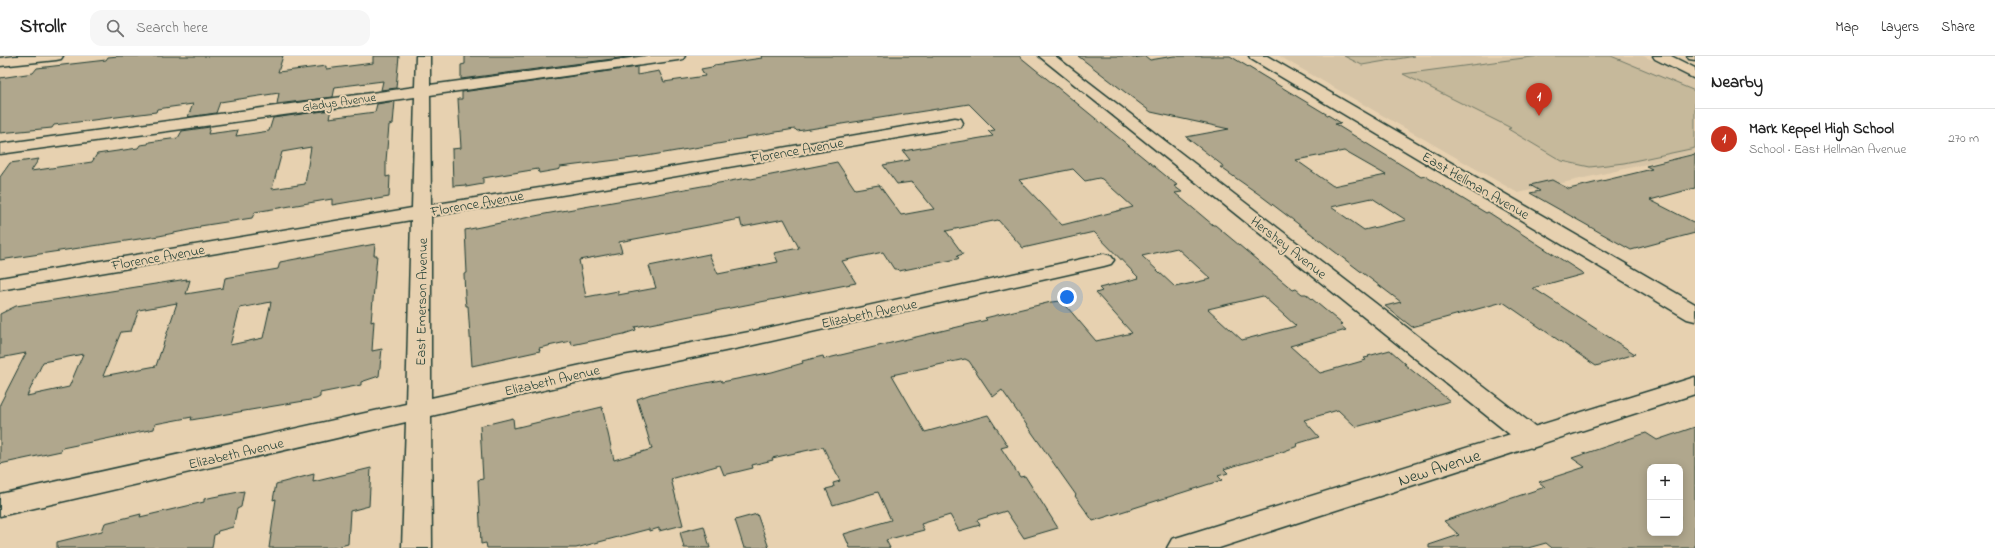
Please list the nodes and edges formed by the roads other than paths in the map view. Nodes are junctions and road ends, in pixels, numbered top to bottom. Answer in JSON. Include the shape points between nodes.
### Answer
{"nodes":[{"id":1,"x":56,"y":56,"type":"edge"},
{"id":2,"x":423,"y":56,"type":"edge"},
{"id":3,"x":678,"y":56,"type":"edge"},
{"id":4,"x":1046,"y":56,"type":"edge"},
{"id":5,"x":1256,"y":56,"type":"edge"},
{"id":6,"x":1660,"y":56,"type":"edge"},
{"id":7,"x":1669,"y":56,"type":"edge"},
{"id":8,"x":0,"y":62,"type":"edge"},
{"id":9,"x":1695,"y":66,"type":"edge"},
{"id":10,"x":1695,"y":74,"type":"edge"},
{"id":11,"x":423,"y":90,"type":"junction"},
{"id":12,"x":955,"y":122,"type":"dead end"},
{"id":13,"x":0,"y":149,"type":"edge"},
{"id":14,"x":422,"y":212,"type":"junction"},
{"id":15,"x":1104,"y":260,"type":"dead end"},
{"id":16,"x":0,"y":284,"type":"edge"},
{"id":17,"x":1695,"y":314,"type":"edge"},
{"id":18,"x":1695,"y":385,"type":"edge"},
{"id":19,"x":419,"y":410,"type":"junction"},
{"id":20,"x":1532,"y":438,"type":"junction"},
{"id":21,"x":0,"y":505,"type":"edge"},
{"id":22,"x":417,"y":548,"type":"edge"},
{"id":23,"x":1182,"y":548,"type":"edge"}],
"edges":[{"from":1,"to":8,"type":"main road"},
{"from":2,"to":11,"type":"main road","name":"East Emerson Avenue"},
{"from":3,"to":11,"type":"main road","name":"Gladys Avenue"},
{"from":4,"to":20,"type":"main road","name":"Hershey Avenue"},
{"from":5,"to":17,"type":"main road","name":"East Hellman Avenue"},
{"from":6,"to":10,"type":"main road"},
{"from":7,"to":9,"type":"main road"},
{"from":11,"to":13,"type":"main road","name":"Gladys Avenue"},
{"from":11,"to":14,"type":"main road","name":"East Emerson Avenue"},
{"from":12,"to":14,"type":"main road","name":"Florence Avenue","via":[[642,177]]},
{"from":14,"to":16,"type":"main road","name":"Florence Avenue"},
{"from":14,"to":19,"type":"main road","name":"East Emerson Avenue"},
{"from":15,"to":19,"type":"main road","name":"Elizabeth Avenue"},
{"from":18,"to":20,"type":"main road","name":"New Avenue"},
{"from":19,"to":21,"type":"main road","name":"Elizabeth Avenue"},
{"from":19,"to":22,"type":"main road","name":"East Emerson Avenue"},
{"from":20,"to":23,"type":"main road","name":"New Avenue"}]}
